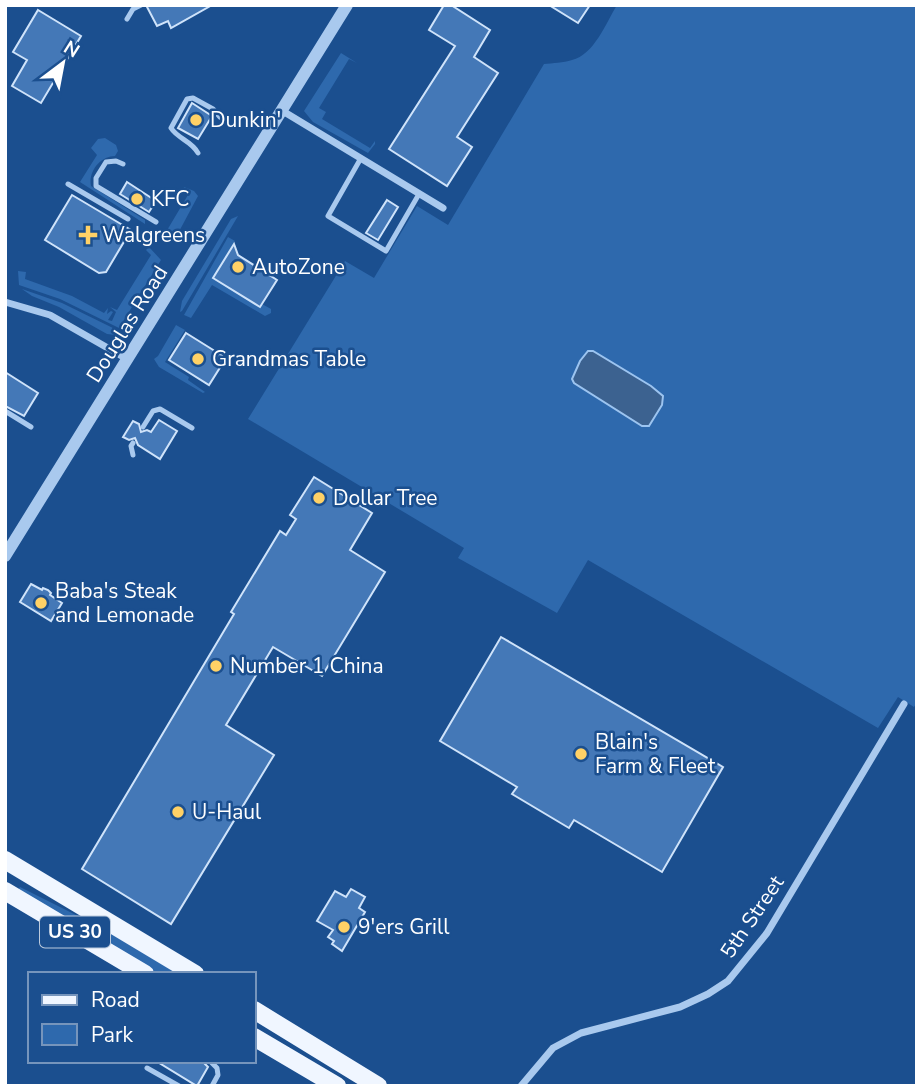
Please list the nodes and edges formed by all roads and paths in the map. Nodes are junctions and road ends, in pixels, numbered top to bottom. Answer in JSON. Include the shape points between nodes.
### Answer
{"nodes":[{"id":1,"x":141,"y":5,"type":"edge"},
{"id":2,"x":346,"y":5,"type":"edge"},
{"id":3,"x":127,"y":19,"type":"dead end"},
{"id":4,"x":281,"y":110,"type":"junction"},
{"id":5,"x":220,"y":117,"type":"dead end"},
{"id":6,"x":198,"y":153,"type":"dead end"},
{"id":7,"x":361,"y":159,"type":"junction"},
{"id":8,"x":123,"y":164,"type":"dead end"},
{"id":9,"x":68,"y":184,"type":"dead end"},
{"id":10,"x":419,"y":194,"type":"junction"},
{"id":11,"x":443,"y":208,"type":"dead end"},
{"id":12,"x":128,"y":219,"type":"dead end"},
{"id":13,"x":156,"y":222,"type":"dead end"},
{"id":14,"x":5,"y":302,"type":"edge"},
{"id":15,"x":127,"y":359,"type":"junction"},
{"id":16,"x":5,"y":411,"type":"edge"},
{"id":17,"x":31,"y":427,"type":"dead end"},
{"id":18,"x":143,"y":427,"type":"dead end"},
{"id":19,"x":192,"y":428,"type":"dead end"},
{"id":20,"x":133,"y":443,"type":"dead end"},
{"id":21,"x":133,"y":455,"type":"dead end"},
{"id":22,"x":5,"y":556,"type":"edge"},
{"id":23,"x":904,"y":704,"type":"dead end"},
{"id":24,"x":5,"y":860,"type":"edge"},
{"id":25,"x":5,"y":891,"type":"edge"},
{"id":26,"x":142,"y":972,"type":"edge"},
{"id":27,"x":192,"y":972,"type":"edge"},
{"id":28,"x":256,"y":1011,"type":"edge"},
{"id":29,"x":256,"y":1038,"type":"edge"},
{"id":30,"x":212,"y":1063,"type":"edge"},
{"id":31,"x":147,"y":1068,"type":"dead end"},
{"id":32,"x":179,"y":1086,"type":"edge"},
{"id":33,"x":212,"y":1086,"type":"edge"},
{"id":34,"x":337,"y":1086,"type":"edge"},
{"id":35,"x":378,"y":1086,"type":"edge"},
{"id":36,"x":521,"y":1086,"type":"edge"}],
"edges":[{"from":1,"to":3,"type":"lane"},
{"from":2,"to":4,"type":"street","name":"Douglas Road"},
{"from":4,"to":7,"type":"street"},
{"from":4,"to":15,"type":"street","name":"Douglas Road"},
{"from":5,"to":6,"type":"lane","via":[[193,98],[181,108],[170,128]]},
{"from":7,"to":10,"type":"street"},
{"from":7,"to":10,"type":"lane","via":[[328,216],[386,251]]},
{"from":8,"to":13,"type":"lane","via":[[106,162],[96,186]]},
{"from":9,"to":12,"type":"lane"},
{"from":10,"to":11,"type":"street"},
{"from":14,"to":15,"type":"street","via":[[50,315]]},
{"from":15,"to":22,"type":"street","name":"Douglas Road"},
{"from":16,"to":17,"type":"lane"},
{"from":18,"to":19,"type":"lane","via":[[153,411],[160,409]]},
{"from":20,"to":21,"type":"lane"},
{"from":23,"to":36,"type":"street","name":"5th Street","via":[[766,933],[728,981],[680,1007],[581,1033],[553,1048]]},
{"from":24,"to":27,"type":"main road","number":"US 30"},
{"from":25,"to":26,"type":"main road","number":"US 30"},
{"from":28,"to":35,"type":"main road"},
{"from":29,"to":34,"type":"main road"},
{"from":30,"to":33,"type":"lane","via":[[218,1075]]},
{"from":31,"to":32,"type":"lane"}]}
